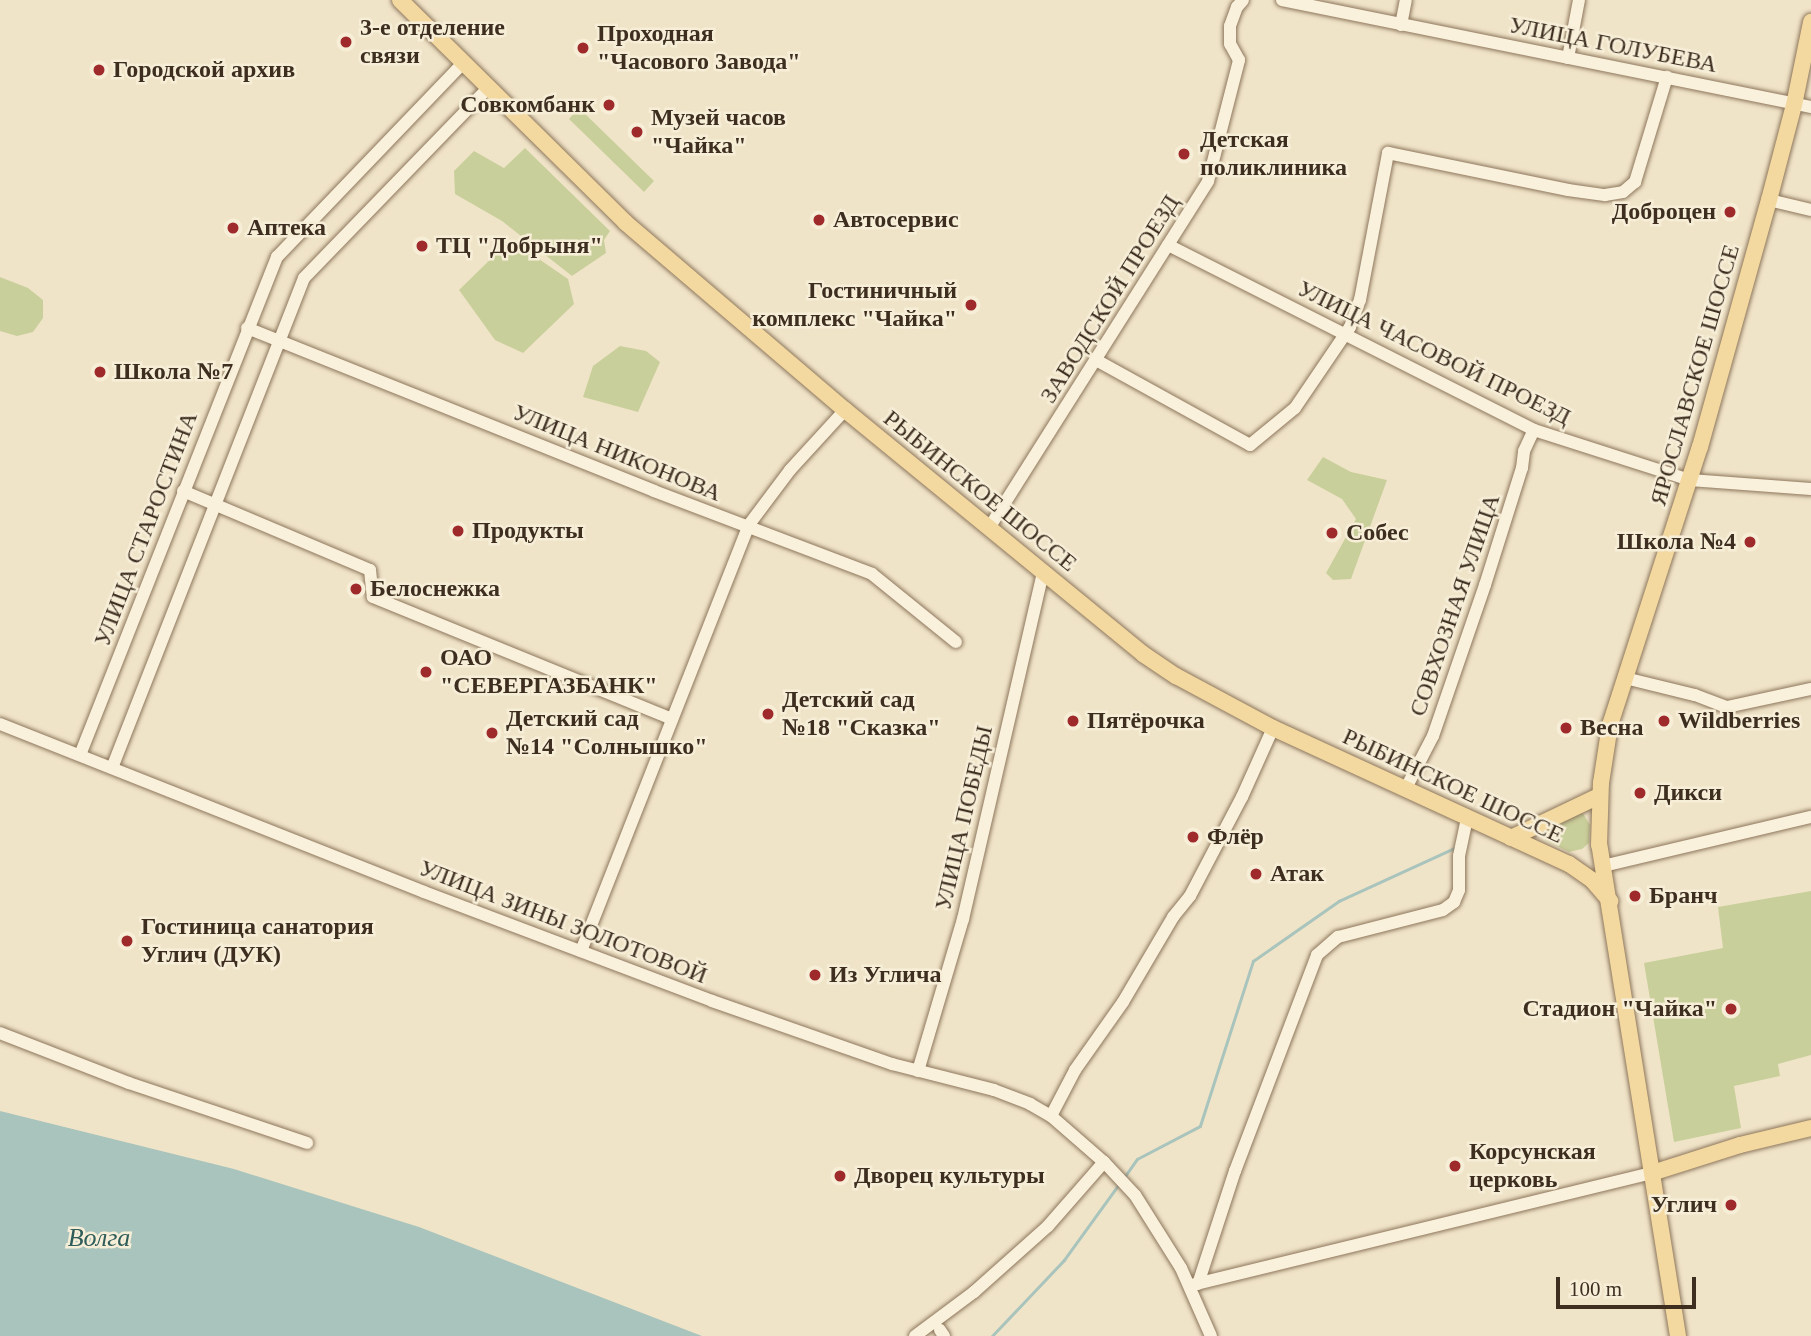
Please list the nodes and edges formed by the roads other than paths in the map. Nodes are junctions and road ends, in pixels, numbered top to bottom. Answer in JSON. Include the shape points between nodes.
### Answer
{"nodes":[{"id":1,"x":400,"y":0,"type":"edge"},
{"id":2,"x":1243,"y":0,"type":"edge"},
{"id":3,"x":1282,"y":0,"type":"edge"},
{"id":4,"x":1406,"y":0,"type":"edge"},
{"id":5,"x":1580,"y":0,"type":"edge"},
{"id":6,"x":1811,"y":22,"type":"edge"},
{"id":7,"x":1401,"y":25,"type":"junction"},
{"id":8,"x":1568,"y":58,"type":"junction"},
{"id":9,"x":463,"y":63,"type":"junction"},
{"id":10,"x":1667,"y":77,"type":"junction"},
{"id":11,"x":488,"y":88,"type":"junction"},
{"id":12,"x":1794,"y":104,"type":"junction"},
{"id":13,"x":1811,"y":107,"type":"edge"},
{"id":14,"x":1769,"y":200,"type":"junction"},
{"id":15,"x":1811,"y":210,"type":"edge"},
{"id":16,"x":1168,"y":245,"type":"junction"},
{"id":17,"x":247,"y":328,"type":"junction"},
{"id":18,"x":1346,"y":335,"type":"junction"},
{"id":19,"x":278,"y":341,"type":"junction"},
{"id":20,"x":1096,"y":360,"type":"junction"},
{"id":21,"x":845,"y":410,"type":"junction"},
{"id":22,"x":1534,"y":430,"type":"junction"},
{"id":23,"x":1690,"y":480,"type":"junction"},
{"id":24,"x":1811,"y":489,"type":"edge"},
{"id":25,"x":183,"y":491,"type":"junction"},
{"id":26,"x":215,"y":504,"type":"junction"},
{"id":27,"x":748,"y":526,"type":"junction"},
{"id":28,"x":989,"y":528,"type":"junction"},
{"id":29,"x":1043,"y":572,"type":"junction"},
{"id":30,"x":956,"y":642,"type":"dead end"},
{"id":31,"x":1625,"y":678,"type":"junction"},
{"id":32,"x":1811,"y":689,"type":"edge"},
{"id":33,"x":672,"y":719,"type":"junction"},
{"id":34,"x":0,"y":724,"type":"edge"},
{"id":35,"x":1273,"y":728,"type":"junction"},
{"id":36,"x":80,"y":755,"type":"junction"},
{"id":37,"x":112,"y":768,"type":"junction"},
{"id":38,"x":1405,"y":790,"type":"junction"},
{"id":39,"x":1599,"y":796,"type":"junction"},
{"id":40,"x":1811,"y":817,"type":"edge"},
{"id":41,"x":1467,"y":818,"type":"junction"},
{"id":42,"x":1511,"y":838,"type":"junction"},
{"id":43,"x":1603,"y":866,"type":"junction"},
{"id":44,"x":1610,"y":901,"type":"junction"},
{"id":45,"x":581,"y":951,"type":"junction"},
{"id":46,"x":0,"y":1033,"type":"edge"},
{"id":47,"x":918,"y":1071,"type":"junction"},
{"id":48,"x":1051,"y":1116,"type":"junction"},
{"id":49,"x":1811,"y":1128,"type":"edge"},
{"id":50,"x":307,"y":1143,"type":"dead end"},
{"id":51,"x":1104,"y":1162,"type":"junction"},
{"id":52,"x":1652,"y":1172,"type":"junction"},
{"id":53,"x":1193,"y":1285,"type":"junction"},
{"id":54,"x":915,"y":1336,"type":"edge"},
{"id":55,"x":1211,"y":1336,"type":"edge"},
{"id":56,"x":1678,"y":1336,"type":"edge"}],
"edges":[{"from":1,"to":9,"type":"main road","name":"РЫБИНСКОЕ ШОССЕ"},
{"from":2,"to":16,"type":"street","name":"ЗАВОДСКОЙ ПРОЕЗД","via":[[1230,26],[1230,44],[1239,60],[1211,172]]},
{"from":3,"to":7,"type":"street","name":"УЛИЦА ГОЛУБЕВА"},
{"from":4,"to":7,"type":"street"},
{"from":5,"to":8,"type":"street"},
{"from":6,"to":12,"type":"main road","name":"ЯРОСЛАВСКОЕ ШОССЕ"},
{"from":7,"to":8,"type":"street","name":"УЛИЦА ГОЛУБЕВА"},
{"from":8,"to":10,"type":"street","name":"УЛИЦА ГОЛУБЕВА"},
{"from":9,"to":11,"type":"main road","name":"РЫБИНСКОЕ ШОССЕ"},
{"from":9,"to":17,"type":"street","name":"УЛИЦА СТАРОСТИНА","via":[[284,248]]},
{"from":10,"to":12,"type":"street","name":"УЛИЦА ГОЛУБЕВА"},
{"from":10,"to":18,"type":"street","via":[[1635,182],[1623,192],[1605,195],[1568,190],[1388,152],[1360,300]]},
{"from":11,"to":19,"type":"street","via":[[309,272]]},
{"from":11,"to":21,"type":"main road","name":"РЫБИНСКОЕ ШОССЕ","via":[[626,223]]},
{"from":12,"to":13,"type":"street","name":"УЛИЦА ГОЛУБЕВА"},
{"from":12,"to":14,"type":"main road","name":"ЯРОСЛАВСКОЕ ШОССЕ"},
{"from":14,"to":15,"type":"street"},
{"from":14,"to":23,"type":"main road","name":"ЯРОСЛАВСКОЕ ШОССЕ"},
{"from":16,"to":18,"type":"street","name":"УЛИЦА ЧАСОВОЙ ПРОЕЗД"},
{"from":16,"to":20,"type":"street","name":"ЗАВОДСКОЙ ПРОЕЗД"},
{"from":17,"to":19,"type":"street","name":"УЛИЦА НИКОНОВА"},
{"from":17,"to":25,"type":"street","name":"УЛИЦА СТАРОСТИНА"},
{"from":18,"to":20,"type":"street","via":[[1295,408],[1250,446]]},
{"from":18,"to":22,"type":"street","name":"УЛИЦА ЧАСОВОЙ ПРОЕЗД"},
{"from":19,"to":26,"type":"street"},
{"from":19,"to":27,"type":"street","name":"УЛИЦА НИКОНОВА"},
{"from":20,"to":28,"type":"street","name":"ЗАВОДСКОЙ ПРОЕЗД"},
{"from":21,"to":27,"type":"street","via":[[790,470]]},
{"from":21,"to":28,"type":"main road","name":"РЫБИНСКОЕ ШОССЕ"},
{"from":22,"to":23,"type":"street","name":"УЛИЦА ЧАСОВОЙ ПРОЕЗД"},
{"from":22,"to":38,"type":"street","name":"СОВХОЗНАЯ УЛИЦА","via":[[1433,736]]},
{"from":23,"to":24,"type":"street","name":"УЛИЦА ЧАСОВОЙ ПРОЕЗД"},
{"from":23,"to":31,"type":"main road","name":"ЯРОСЛАВСКОЕ ШОССЕ"},
{"from":25,"to":26,"type":"street"},
{"from":25,"to":36,"type":"street","name":"УЛИЦА СТАРОСТИНА"},
{"from":26,"to":33,"type":"street","via":[[370,570],[373,597]]},
{"from":26,"to":37,"type":"street"},
{"from":27,"to":30,"type":"street","name":"УЛИЦА НИКОНОВА","via":[[872,574]]},
{"from":27,"to":33,"type":"street"},
{"from":28,"to":29,"type":"main road","name":"РЫБИНСКОЕ ШОССЕ"},
{"from":29,"to":35,"type":"main road","name":"РЫБИНСКОЕ ШОССЕ","via":[[1176,676]]},
{"from":29,"to":47,"type":"street","name":"УЛИЦА ПОБЕДЫ","via":[[963,919]]},
{"from":31,"to":32,"type":"street","via":[[1727,707]]},
{"from":31,"to":39,"type":"main road","name":"ЯРОСЛАВСКОЕ ШОССЕ","via":[[1605,744]]},
{"from":33,"to":45,"type":"street"},
{"from":34,"to":36,"type":"street","name":"УЛИЦА ЗИНЫ ЗОЛОТОВОЙ"},
{"from":35,"to":38,"type":"main road","name":"РЫБИНСКОЕ ШОССЕ"},
{"from":35,"to":48,"type":"street","via":[[1190,896],[1075,1070]]},
{"from":36,"to":37,"type":"street","name":"УЛИЦА ЗИНЫ ЗОЛОТОВОЙ"},
{"from":37,"to":45,"type":"street","name":"УЛИЦА ЗИНЫ ЗОЛОТОВОЙ"},
{"from":38,"to":41,"type":"main road","name":"РЫБИНСКОЕ ШОССЕ"},
{"from":39,"to":42,"type":"main road"},
{"from":39,"to":43,"type":"main road","name":"ЯРОСЛАВСКОЕ ШОССЕ"},
{"from":40,"to":43,"type":"street"},
{"from":41,"to":42,"type":"main road","name":"РЫБИНСКОЕ ШОССЕ"},
{"from":41,"to":53,"type":"street","via":[[1454,902],[1443,910],[1338,937],[1317,955]]},
{"from":42,"to":44,"type":"main road","name":"РЫБИНСКОЕ ШОССЕ","via":[[1580,871]]},
{"from":43,"to":44,"type":"main road","name":"ЯРОСЛАВСКОЕ ШОССЕ"},
{"from":44,"to":52,"type":"main road","name":"ЯРОСЛАВСКОЕ ШОССЕ"},
{"from":45,"to":47,"type":"street","name":"УЛИЦА ЗИНЫ ЗОЛОТОВОЙ","via":[[816,1039]]},
{"from":46,"to":50,"type":"street","via":[[129,1083]]},
{"from":47,"to":48,"type":"street","name":"УЛИЦА ЗИНЫ ЗОЛОТОВОЙ","via":[[994,1090]]},
{"from":48,"to":51,"type":"street","name":"УЛИЦА ЗИНЫ ЗОЛОТОВОЙ"},
{"from":49,"to":52,"type":"main road"},
{"from":51,"to":53,"type":"street","name":"УЛИЦА ЗИНЫ ЗОЛОТОВОЙ","via":[[1148,1213]]},
{"from":51,"to":54,"type":"street","via":[[1048,1226],[974,1292]]},
{"from":52,"to":53,"type":"street"},
{"from":52,"to":56,"type":"main road","name":"ЯРОСЛАВСКОЕ ШОССЕ"},
{"from":53,"to":55,"type":"street","name":"УЛИЦА ЗИНЫ ЗОЛОТОВОЙ"}]}
